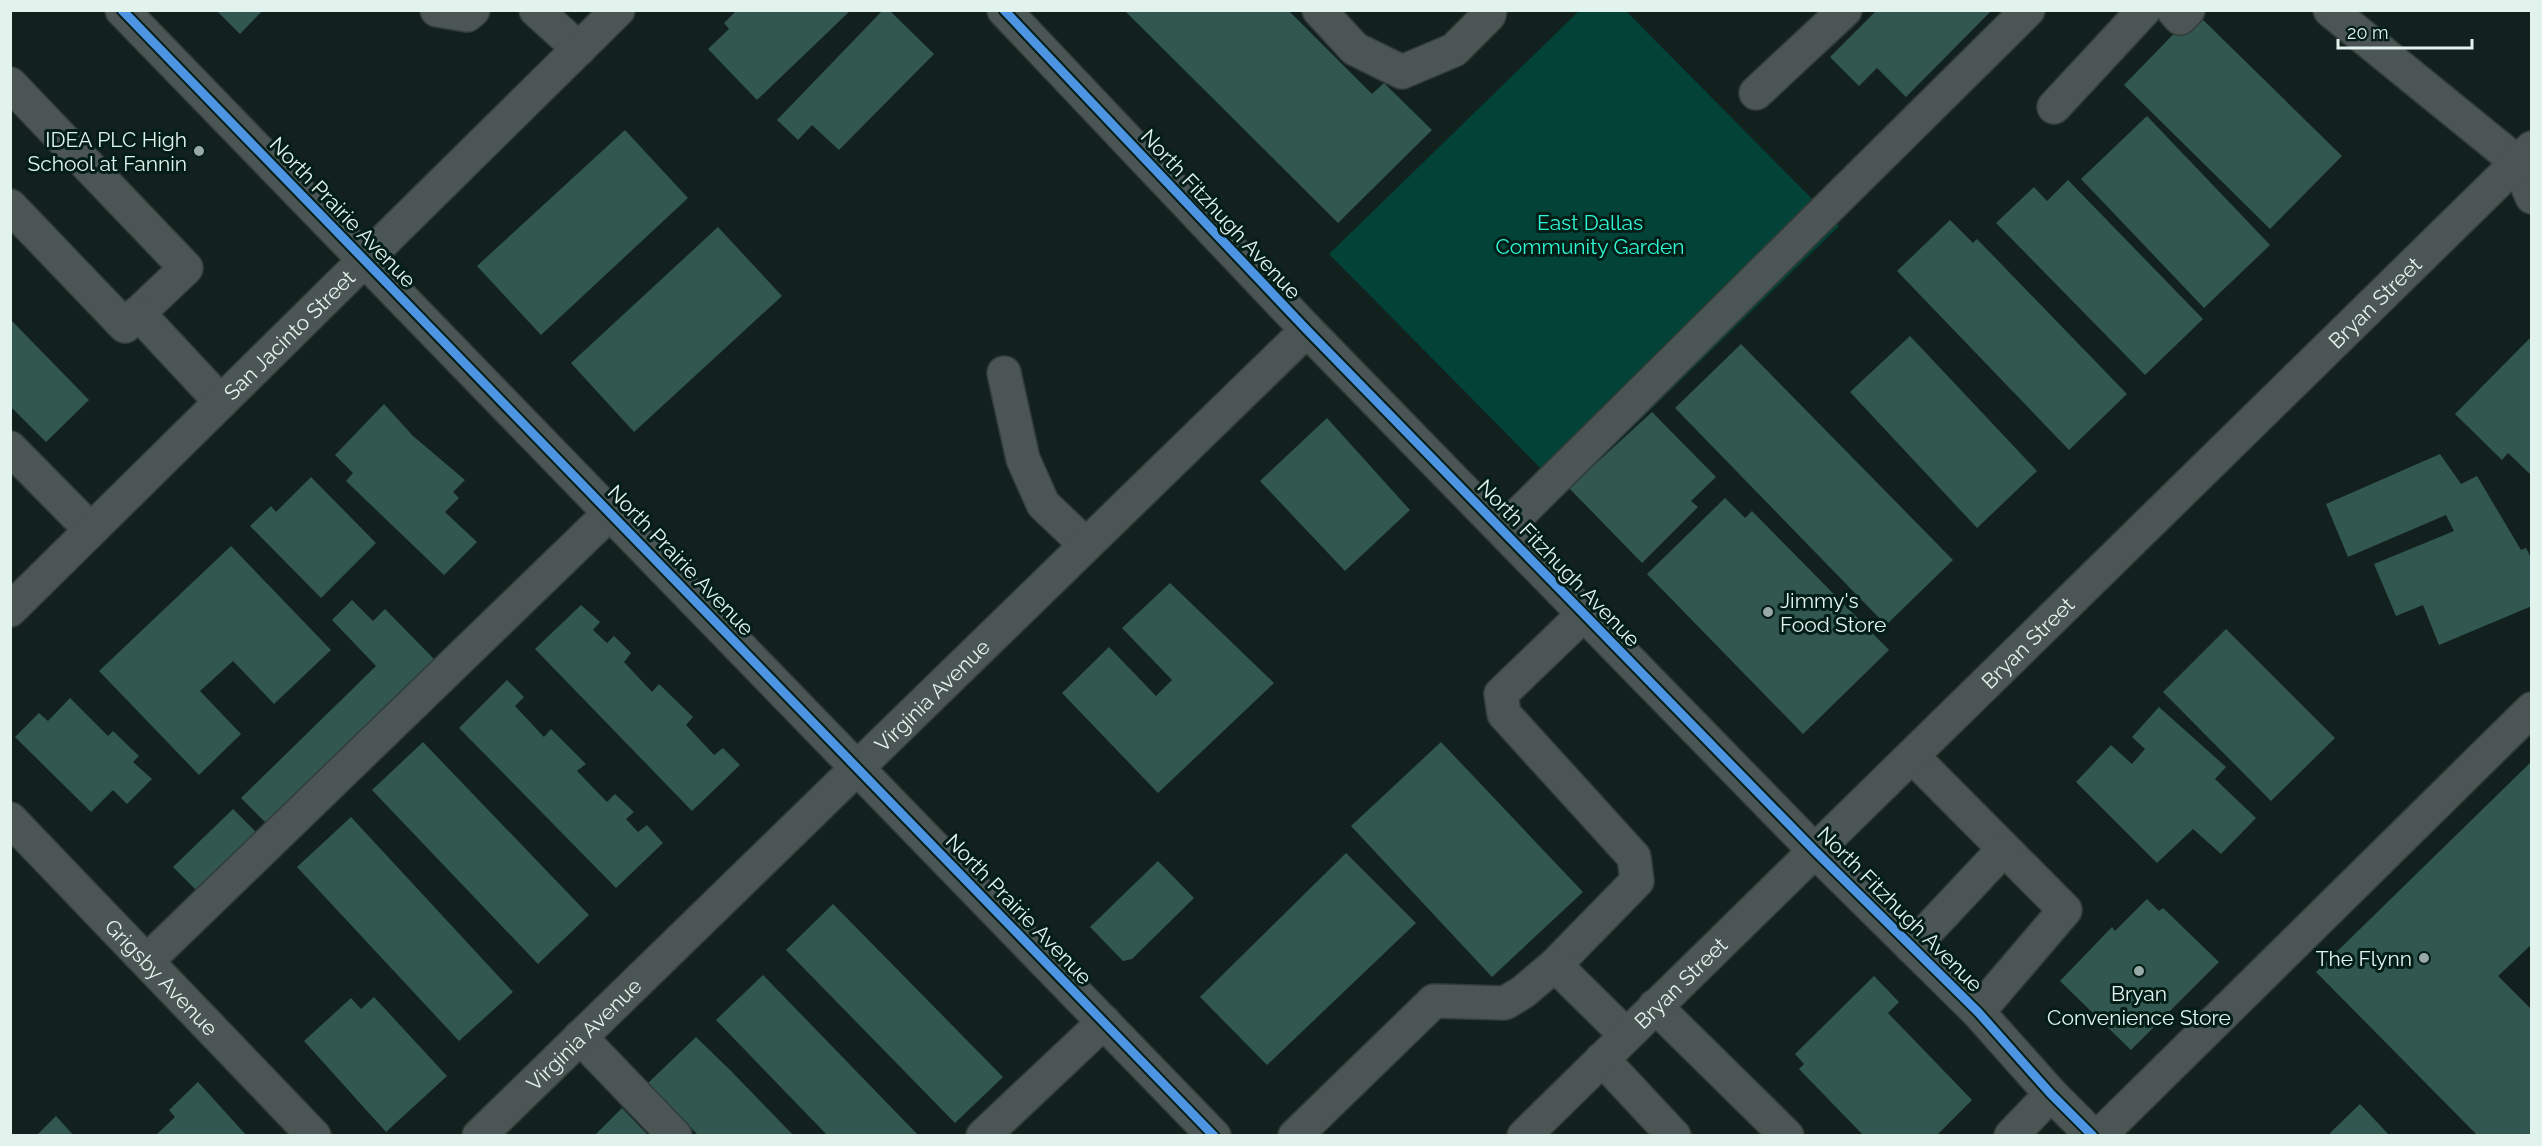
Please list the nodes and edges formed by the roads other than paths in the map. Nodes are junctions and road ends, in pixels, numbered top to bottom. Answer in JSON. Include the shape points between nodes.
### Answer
{"nodes":[{"id":1,"x":122,"y":10,"type":"edge"},
{"id":2,"x":437,"y":10,"type":"edge"},
{"id":3,"x":473,"y":10,"type":"edge"},
{"id":4,"x":536,"y":10,"type":"edge"},
{"id":5,"x":618,"y":10,"type":"edge"},
{"id":6,"x":1004,"y":10,"type":"edge"},
{"id":7,"x":1319,"y":10,"type":"edge"},
{"id":8,"x":1490,"y":10,"type":"edge"},
{"id":9,"x":1845,"y":10,"type":"edge"},
{"id":10,"x":2028,"y":10,"type":"edge"},
{"id":11,"x":2144,"y":10,"type":"edge"},
{"id":12,"x":2173,"y":10,"type":"edge"},
{"id":13,"x":2188,"y":10,"type":"edge"},
{"id":14,"x":2330,"y":10,"type":"edge"},
{"id":15,"x":579,"y":49,"type":"junction"},
{"id":16,"x":10,"y":84,"type":"edge"},
{"id":17,"x":1756,"y":93,"type":"dead end"},
{"id":18,"x":2054,"y":107,"type":"dead end"},
{"id":19,"x":2527,"y":159,"type":"edge"},
{"id":20,"x":2532,"y":197,"type":"edge"},
{"id":21,"x":10,"y":206,"type":"edge"},
{"id":22,"x":365,"y":260,"type":"junction"},
{"id":23,"x":138,"y":313,"type":"junction"},
{"id":24,"x":1307,"y":330,"type":"junction"},
{"id":25,"x":1004,"y":373,"type":"dead end"},
{"id":26,"x":221,"y":402,"type":"junction"},
{"id":27,"x":10,"y":448,"type":"edge"},
{"id":28,"x":610,"y":513,"type":"junction"},
{"id":29,"x":91,"y":530,"type":"junction"},
{"id":30,"x":1503,"y":530,"type":"junction"},
{"id":31,"x":1086,"y":545,"type":"junction"},
{"id":32,"x":10,"y":610,"type":"edge"},
{"id":33,"x":1584,"y":614,"type":"junction"},
{"id":34,"x":2532,"y":710,"type":"edge"},
{"id":35,"x":1912,"y":756,"type":"junction"},
{"id":36,"x":857,"y":767,"type":"junction"},
{"id":37,"x":10,"y":819,"type":"edge"},
{"id":38,"x":2003,"y":850,"type":"junction"},
{"id":39,"x":1815,"y":851,"type":"junction"},
{"id":40,"x":1912,"y":947,"type":"junction"},
{"id":41,"x":147,"y":961,"type":"junction"},
{"id":42,"x":1555,"y":965,"type":"junction"},
{"id":43,"x":1655,"y":1006,"type":"junction"},
{"id":44,"x":1978,"y":1012,"type":"junction"},
{"id":45,"x":1104,"y":1022,"type":"junction"},
{"id":46,"x":1626,"y":1035,"type":"junction"},
{"id":47,"x":580,"y":1037,"type":"junction"},
{"id":48,"x":1602,"y":1059,"type":"junction"},
{"id":49,"x":2051,"y":1094,"type":"junction"},
{"id":50,"x":1529,"y":1134,"type":"edge"},
{"id":51,"x":314,"y":1136,"type":"edge"},
{"id":52,"x":479,"y":1136,"type":"edge"},
{"id":53,"x":675,"y":1136,"type":"edge"},
{"id":54,"x":983,"y":1136,"type":"edge"},
{"id":55,"x":1214,"y":1136,"type":"edge"},
{"id":56,"x":1295,"y":1136,"type":"edge"},
{"id":57,"x":1674,"y":1136,"type":"edge"},
{"id":58,"x":1788,"y":1136,"type":"edge"},
{"id":59,"x":2011,"y":1136,"type":"edge"},
{"id":60,"x":2093,"y":1136,"type":"edge"},
{"id":61,"x":2099,"y":1136,"type":"edge"}],
"edges":[{"from":1,"to":22,"type":"street","name":"North Prairie Avenue"},
{"from":2,"to":3,"type":"street","via":[[467,15]]},
{"from":4,"to":15,"type":"street"},
{"from":5,"to":15,"type":"street","name":"San Jacinto Street"},
{"from":6,"to":24,"type":"street","name":"North Fitzhugh Avenue"},
{"from":7,"to":8,"type":"street","via":[[1355,49],[1402,72],[1454,50]]},
{"from":9,"to":17,"type":"street"},
{"from":10,"to":30,"type":"street"},
{"from":11,"to":18,"type":"street"},
{"from":12,"to":13,"type":"street","via":[[2180,18]]},
{"from":14,"to":19,"type":"street"},
{"from":15,"to":22,"type":"street","name":"San Jacinto Street"},
{"from":16,"to":23,"type":"street","via":[[186,268]]},
{"from":19,"to":20,"type":"street"},
{"from":19,"to":35,"type":"street","name":"Bryan Street"},
{"from":21,"to":23,"type":"street","via":[[125,326]]},
{"from":22,"to":26,"type":"street","name":"San Jacinto Street"},
{"from":22,"to":28,"type":"street","name":"North Prairie Avenue"},
{"from":23,"to":26,"type":"street"},
{"from":24,"to":30,"type":"street","name":"North Fitzhugh Avenue"},
{"from":24,"to":31,"type":"street","name":"Virginia Avenue"},
{"from":25,"to":31,"type":"street","via":[[1023,459],[1043,504]]},
{"from":26,"to":29,"type":"street","name":"San Jacinto Street"},
{"from":27,"to":29,"type":"street"},
{"from":28,"to":36,"type":"street","name":"North Prairie Avenue"},
{"from":28,"to":41,"type":"street"},
{"from":29,"to":32,"type":"street","name":"San Jacinto Street"},
{"from":30,"to":33,"type":"street","name":"North Fitzhugh Avenue"},
{"from":31,"to":36,"type":"street","name":"Virginia Avenue"},
{"from":33,"to":39,"type":"street","name":"North Fitzhugh Avenue"},
{"from":33,"to":42,"type":"street","via":[[1501,694],[1504,714],[1634,857],[1637,881]]},
{"from":34,"to":61,"type":"street"},
{"from":35,"to":38,"type":"street"},
{"from":35,"to":39,"type":"street","name":"Bryan Street"},
{"from":36,"to":45,"type":"street","name":"North Prairie Avenue"},
{"from":36,"to":47,"type":"street","name":"Virginia Avenue"},
{"from":37,"to":41,"type":"street","name":"Grigsby Avenue"},
{"from":38,"to":40,"type":"street"},
{"from":38,"to":44,"type":"street","via":[[2065,910]]},
{"from":39,"to":40,"type":"street","name":"North Fitzhugh Avenue"},
{"from":39,"to":43,"type":"street","name":"Bryan Street"},
{"from":40,"to":44,"type":"street","name":"North Fitzhugh Avenue"},
{"from":41,"to":51,"type":"street","name":"Grigsby Avenue"},
{"from":42,"to":46,"type":"street"},
{"from":42,"to":56,"type":"street","via":[[1505,1003],[1434,1001]]},
{"from":43,"to":46,"type":"street","name":"Bryan Street"},
{"from":43,"to":58,"type":"street"},
{"from":44,"to":49,"type":"street","name":"North Fitzhugh Avenue"},
{"from":45,"to":54,"type":"street"},
{"from":45,"to":55,"type":"street","name":"North Prairie Avenue"},
{"from":46,"to":48,"type":"street","name":"Bryan Street"},
{"from":47,"to":52,"type":"street","name":"Virginia Avenue"},
{"from":47,"to":53,"type":"street"},
{"from":48,"to":50,"type":"street","name":"Bryan Street"},
{"from":48,"to":57,"type":"street"},
{"from":49,"to":59,"type":"street"},
{"from":49,"to":60,"type":"street","name":"North Fitzhugh Avenue"}]}
